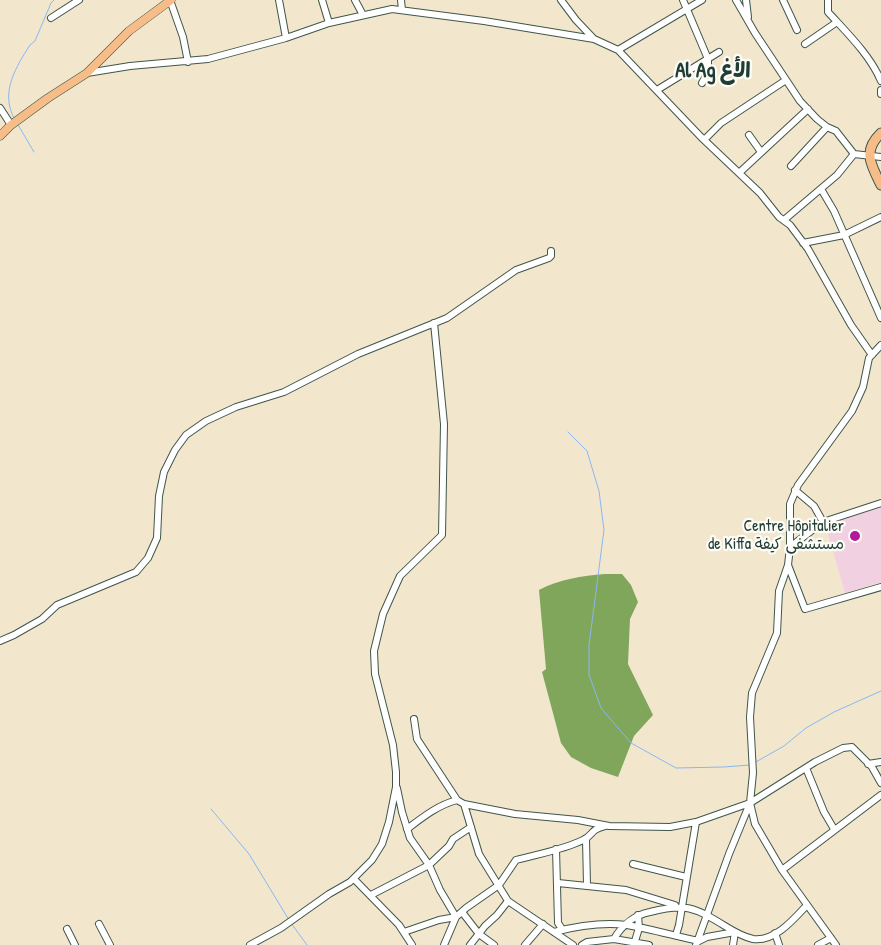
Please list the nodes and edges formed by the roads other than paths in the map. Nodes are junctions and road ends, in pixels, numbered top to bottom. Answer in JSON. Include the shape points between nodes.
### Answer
{"nodes":[{"id":1,"x":79,"y":0,"type":"edge"},
{"id":2,"x":170,"y":0,"type":"edge"},
{"id":3,"x":279,"y":0,"type":"edge"},
{"id":4,"x":322,"y":0,"type":"edge"},
{"id":5,"x":356,"y":0,"type":"edge"},
{"id":6,"x":401,"y":0,"type":"edge"},
{"id":7,"x":561,"y":0,"type":"edge"},
{"id":8,"x":684,"y":0,"type":"edge"},
{"id":9,"x":702,"y":0,"type":"edge"},
{"id":10,"x":736,"y":0,"type":"edge"},
{"id":11,"x":746,"y":0,"type":"edge"},
{"id":12,"x":784,"y":0,"type":"edge"},
{"id":13,"x":828,"y":0,"type":"edge"},
{"id":14,"x":688,"y":9,"type":"junction"},
{"id":15,"x":402,"y":10,"type":"junction"},
{"id":16,"x":363,"y":15,"type":"junction"},
{"id":17,"x":51,"y":18,"type":"dead end"},
{"id":18,"x":748,"y":21,"type":"junction"},
{"id":19,"x":837,"y":22,"type":"junction"},
{"id":20,"x":329,"y":23,"type":"junction"},
{"id":21,"x":797,"y":30,"type":"dead end"},
{"id":22,"x":286,"y":38,"type":"junction"},
{"id":23,"x":594,"y":39,"type":"junction"},
{"id":24,"x":805,"y":44,"type":"dead end"},
{"id":25,"x":618,"y":50,"type":"junction"},
{"id":26,"x":719,"y":52,"type":"dead end"},
{"id":27,"x":708,"y":59,"type":"junction"},
{"id":28,"x":188,"y":62,"type":"junction"},
{"id":29,"x":87,"y":74,"type":"junction"},
{"id":30,"x":786,"y":80,"type":"junction"},
{"id":31,"x":881,"y":81,"type":"edge"},
{"id":32,"x":702,"y":83,"type":"dead end"},
{"id":33,"x":657,"y":90,"type":"junction"},
{"id":34,"x":881,"y":90,"type":"edge"},
{"id":35,"x":881,"y":94,"type":"edge"},
{"id":36,"x":0,"y":108,"type":"edge"},
{"id":37,"x":808,"y":108,"type":"junction"},
{"id":38,"x":11,"y":125,"type":"junction"},
{"id":39,"x":827,"y":127,"type":"junction"},
{"id":40,"x":881,"y":133,"type":"edge"},
{"id":41,"x":749,"y":134,"type":"dead end"},
{"id":42,"x":0,"y":136,"type":"edge"},
{"id":43,"x":704,"y":140,"type":"junction"},
{"id":44,"x":760,"y":152,"type":"junction"},
{"id":45,"x":854,"y":154,"type":"junction"},
{"id":46,"x":869,"y":157,"type":"junction"},
{"id":47,"x":881,"y":157,"type":"edge"},
{"id":48,"x":791,"y":166,"type":"dead end"},
{"id":49,"x":739,"y":173,"type":"junction"},
{"id":50,"x":881,"y":185,"type":"edge"},
{"id":51,"x":821,"y":188,"type":"junction"},
{"id":52,"x":881,"y":217,"type":"edge"},
{"id":53,"x":784,"y":220,"type":"junction"},
{"id":54,"x":844,"y":235,"type":"junction"},
{"id":55,"x":804,"y":243,"type":"junction"},
{"id":56,"x":551,"y":251,"type":"dead end"},
{"id":57,"x":881,"y":318,"type":"edge"},
{"id":58,"x":434,"y":323,"type":"junction"},
{"id":59,"x":881,"y":345,"type":"edge"},
{"id":60,"x":872,"y":355,"type":"junction"},
{"id":61,"x":795,"y":490,"type":"junction"},
{"id":62,"x":881,"y":503,"type":"edge"},
{"id":63,"x":822,"y":522,"type":"junction"},
{"id":64,"x":790,"y":547,"type":"junction"},
{"id":65,"x":788,"y":565,"type":"junction"},
{"id":66,"x":881,"y":587,"type":"edge"},
{"id":67,"x":0,"y":641,"type":"edge"},
{"id":68,"x":414,"y":719,"type":"dead end"},
{"id":69,"x":881,"y":762,"type":"edge"},
{"id":70,"x":868,"y":764,"type":"junction"},
{"id":71,"x":806,"y":768,"type":"junction"},
{"id":72,"x":881,"y":783,"type":"edge"},
{"id":73,"x":396,"y":787,"type":"junction"},
{"id":74,"x":881,"y":795,"type":"edge"},
{"id":75,"x":457,"y":800,"type":"junction"},
{"id":76,"x":750,"y":803,"type":"junction"},
{"id":77,"x":464,"y":804,"type":"junction"},
{"id":78,"x":696,"y":822,"type":"junction"},
{"id":79,"x":609,"y":826,"type":"junction"},
{"id":80,"x":471,"y":827,"type":"junction"},
{"id":81,"x":407,"y":829,"type":"junction"},
{"id":82,"x":834,"y":829,"type":"junction"},
{"id":83,"x":586,"y":839,"type":"junction"},
{"id":84,"x":556,"y":849,"type":"junction"},
{"id":85,"x":633,"y":864,"type":"dead end"},
{"id":86,"x":429,"y":865,"type":"junction"},
{"id":87,"x":782,"y":870,"type":"junction"},
{"id":88,"x":686,"y":877,"type":"junction"},
{"id":89,"x":354,"y":879,"type":"junction"},
{"id":90,"x":558,"y":883,"type":"junction"},
{"id":91,"x":499,"y":886,"type":"junction"},
{"id":92,"x":586,"y":886,"type":"junction"},
{"id":93,"x":371,"y":895,"type":"junction"},
{"id":94,"x":508,"y":901,"type":"junction"},
{"id":95,"x":681,"y":906,"type":"junction"},
{"id":96,"x":808,"y":906,"type":"junction"},
{"id":97,"x":459,"y":915,"type":"junction"},
{"id":98,"x":638,"y":915,"type":"junction"},
{"id":99,"x":707,"y":915,"type":"junction"},
{"id":100,"x":99,"y":924,"type":"dead end"},
{"id":101,"x":543,"y":924,"type":"junction"},
{"id":102,"x":625,"y":925,"type":"junction"},
{"id":103,"x":639,"y":928,"type":"junction"},
{"id":104,"x":67,"y":929,"type":"dead end"},
{"id":105,"x":562,"y":930,"type":"junction"},
{"id":106,"x":404,"y":932,"type":"junction"},
{"id":107,"x":554,"y":932,"type":"junction"},
{"id":108,"x":735,"y":932,"type":"junction"},
{"id":109,"x":775,"y":933,"type":"junction"},
{"id":110,"x":479,"y":934,"type":"junction"},
{"id":111,"x":676,"y":935,"type":"junction"},
{"id":112,"x":614,"y":938,"type":"junction"},
{"id":113,"x":831,"y":938,"type":"junction"},
{"id":114,"x":636,"y":942,"type":"junction"},
{"id":115,"x":754,"y":942,"type":"edge"},
{"id":116,"x":697,"y":943,"type":"edge"},
{"id":117,"x":76,"y":945,"type":"edge"},
{"id":118,"x":110,"y":945,"type":"edge"},
{"id":119,"x":250,"y":945,"type":"edge"},
{"id":120,"x":412,"y":945,"type":"edge"},
{"id":121,"x":444,"y":945,"type":"edge"},
{"id":122,"x":470,"y":945,"type":"edge"},
{"id":123,"x":494,"y":945,"type":"edge"},
{"id":124,"x":525,"y":945,"type":"edge"},
{"id":125,"x":573,"y":945,"type":"edge"},
{"id":126,"x":582,"y":945,"type":"edge"},
{"id":127,"x":649,"y":945,"type":"edge"},
{"id":128,"x":733,"y":945,"type":"edge"},
{"id":129,"x":779,"y":945,"type":"edge"},
{"id":130,"x":818,"y":945,"type":"edge"},
{"id":131,"x":836,"y":945,"type":"edge"}],
"edges":[{"from":1,"to":17,"type":"street"},
{"from":2,"to":28,"type":"street"},
{"from":2,"to":29,"type":"main road","via":[[129,31]]},
{"from":3,"to":22,"type":"street"},
{"from":4,"to":20,"type":"street"},
{"from":5,"to":16,"type":"street"},
{"from":6,"to":15,"type":"street"},
{"from":7,"to":23,"type":"street"},
{"from":8,"to":14,"type":"street"},
{"from":9,"to":14,"type":"street"},
{"from":10,"to":18,"type":"street"},
{"from":11,"to":18,"type":"street"},
{"from":12,"to":21,"type":"street"},
{"from":13,"to":19,"type":"street","via":[[828,12]]},
{"from":14,"to":25,"type":"street"},
{"from":14,"to":27,"type":"street"},
{"from":15,"to":16,"type":"street"},
{"from":15,"to":23,"type":"street"},
{"from":16,"to":20,"type":"street"},
{"from":18,"to":30,"type":"street"},
{"from":19,"to":24,"type":"street"},
{"from":19,"to":31,"type":"street"},
{"from":20,"to":22,"type":"street"},
{"from":22,"to":28,"type":"street"},
{"from":23,"to":25,"type":"street"},
{"from":25,"to":33,"type":"street"},
{"from":26,"to":27,"type":"street"},
{"from":27,"to":32,"type":"street","via":[[708,72]]},
{"from":27,"to":33,"type":"street"},
{"from":28,"to":29,"type":"street","via":[[130,66]]},
{"from":29,"to":38,"type":"main road"},
{"from":30,"to":37,"type":"street"},
{"from":30,"to":43,"type":"street","via":[[721,123]]},
{"from":33,"to":43,"type":"street"},
{"from":34,"to":35,"type":"street"},
{"from":36,"to":38,"type":"street"},
{"from":37,"to":39,"type":"street"},
{"from":37,"to":44,"type":"street"},
{"from":38,"to":42,"type":"main road"},
{"from":39,"to":45,"type":"street","via":[[836,131]]},
{"from":39,"to":48,"type":"street"},
{"from":40,"to":46,"type":"highway","via":[[872,142]]},
{"from":41,"to":44,"type":"street"},
{"from":43,"to":49,"type":"street"},
{"from":44,"to":49,"type":"street"},
{"from":45,"to":46,"type":"street"},
{"from":45,"to":51,"type":"street"},
{"from":46,"to":47,"type":"street"},
{"from":46,"to":50,"type":"highway"},
{"from":49,"to":53,"type":"street"},
{"from":51,"to":53,"type":"street"},
{"from":51,"to":54,"type":"street"},
{"from":52,"to":54,"type":"street"},
{"from":53,"to":55,"type":"street"},
{"from":54,"to":55,"type":"street"},
{"from":54,"to":57,"type":"street"},
{"from":55,"to":60,"type":"street"},
{"from":56,"to":58,"type":"street","via":[[548,258],[516,270],[447,318]]},
{"from":58,"to":67,"type":"street","via":[[358,354],[284,392],[229,410],[186,435],[164,472],[157,538],[148,558],[136,572],[57,605],[42,619]]},
{"from":58,"to":73,"type":"street","via":[[444,424],[442,535],[400,576],[383,614],[374,651],[375,674],[393,745]]},
{"from":59,"to":60,"type":"street"},
{"from":60,"to":61,"type":"street","via":[[852,411]]},
{"from":61,"to":63,"type":"street","via":[[814,506]]},
{"from":61,"to":64,"type":"street","via":[[790,512]]},
{"from":62,"to":63,"type":"street"},
{"from":63,"to":64,"type":"street"},
{"from":64,"to":65,"type":"street"},
{"from":65,"to":66,"type":"street","via":[[804,609]]},
{"from":65,"to":76,"type":"street","via":[[779,592],[777,633],[752,693]]},
{"from":68,"to":75,"type":"street","via":[[417,739]]},
{"from":69,"to":70,"type":"street"},
{"from":70,"to":71,"type":"street","via":[[852,747],[843,748]]},
{"from":70,"to":72,"type":"street"},
{"from":71,"to":76,"type":"street"},
{"from":71,"to":82,"type":"street"},
{"from":73,"to":81,"type":"street"},
{"from":73,"to":89,"type":"street","via":[[382,844]]},
{"from":74,"to":82,"type":"street"},
{"from":75,"to":77,"type":"street"},
{"from":75,"to":81,"type":"street","via":[[448,802]]},
{"from":76,"to":78,"type":"street"},
{"from":76,"to":87,"type":"street","via":[[755,824]]},
{"from":76,"to":99,"type":"street"},
{"from":77,"to":79,"type":"street"},
{"from":77,"to":80,"type":"street"},
{"from":78,"to":79,"type":"street","via":[[670,827]]},
{"from":78,"to":88,"type":"street"},
{"from":79,"to":83,"type":"street","via":[[595,828]]},
{"from":80,"to":86,"type":"street","via":[[454,839]]},
{"from":80,"to":91,"type":"street","via":[[479,854]]},
{"from":81,"to":86,"type":"street"},
{"from":82,"to":87,"type":"street"},
{"from":83,"to":84,"type":"street"},
{"from":83,"to":92,"type":"street"},
{"from":84,"to":90,"type":"street"},
{"from":84,"to":91,"type":"street","via":[[516,860]]},
{"from":85,"to":88,"type":"street"},
{"from":86,"to":93,"type":"street"},
{"from":86,"to":97,"type":"street","via":[[440,890]]},
{"from":87,"to":96,"type":"street"},
{"from":88,"to":95,"type":"street"},
{"from":89,"to":93,"type":"street"},
{"from":89,"to":119,"type":"street","via":[[282,928]]},
{"from":90,"to":92,"type":"street"},
{"from":90,"to":105,"type":"street","via":[[558,923]]},
{"from":91,"to":94,"type":"street"},
{"from":91,"to":97,"type":"street"},
{"from":92,"to":95,"type":"street","via":[[626,890]]},
{"from":93,"to":106,"type":"street"},
{"from":94,"to":101,"type":"street"},
{"from":94,"to":110,"type":"street"},
{"from":95,"to":98,"type":"street"},
{"from":95,"to":99,"type":"street"},
{"from":95,"to":111,"type":"street"},
{"from":96,"to":109,"type":"street"},
{"from":96,"to":113,"type":"street"},
{"from":97,"to":106,"type":"street"},
{"from":97,"to":110,"type":"street"},
{"from":97,"to":121,"type":"street"},
{"from":98,"to":102,"type":"street"},
{"from":98,"to":103,"type":"street"},
{"from":99,"to":108,"type":"street"},
{"from":99,"to":116,"type":"street"},
{"from":100,"to":118,"type":"street"},
{"from":101,"to":107,"type":"street"},
{"from":101,"to":124,"type":"street"},
{"from":102,"to":103,"type":"street"},
{"from":102,"to":105,"type":"street","via":[[592,925]]},
{"from":102,"to":112,"type":"street"},
{"from":103,"to":111,"type":"street"},
{"from":103,"to":114,"type":"street"},
{"from":104,"to":117,"type":"street"},
{"from":105,"to":107,"type":"street"},
{"from":106,"to":120,"type":"street"},
{"from":107,"to":125,"type":"street"},
{"from":108,"to":115,"type":"street"},
{"from":108,"to":116,"type":"street","via":[[708,937]]},
{"from":108,"to":128,"type":"street"},
{"from":109,"to":115,"type":"street"},
{"from":109,"to":129,"type":"street"},
{"from":110,"to":122,"type":"street"},
{"from":110,"to":123,"type":"street"},
{"from":111,"to":116,"type":"street"},
{"from":112,"to":114,"type":"street"},
{"from":112,"to":126,"type":"street"},
{"from":113,"to":130,"type":"street"},
{"from":113,"to":131,"type":"street"},
{"from":114,"to":127,"type":"street"}]}
